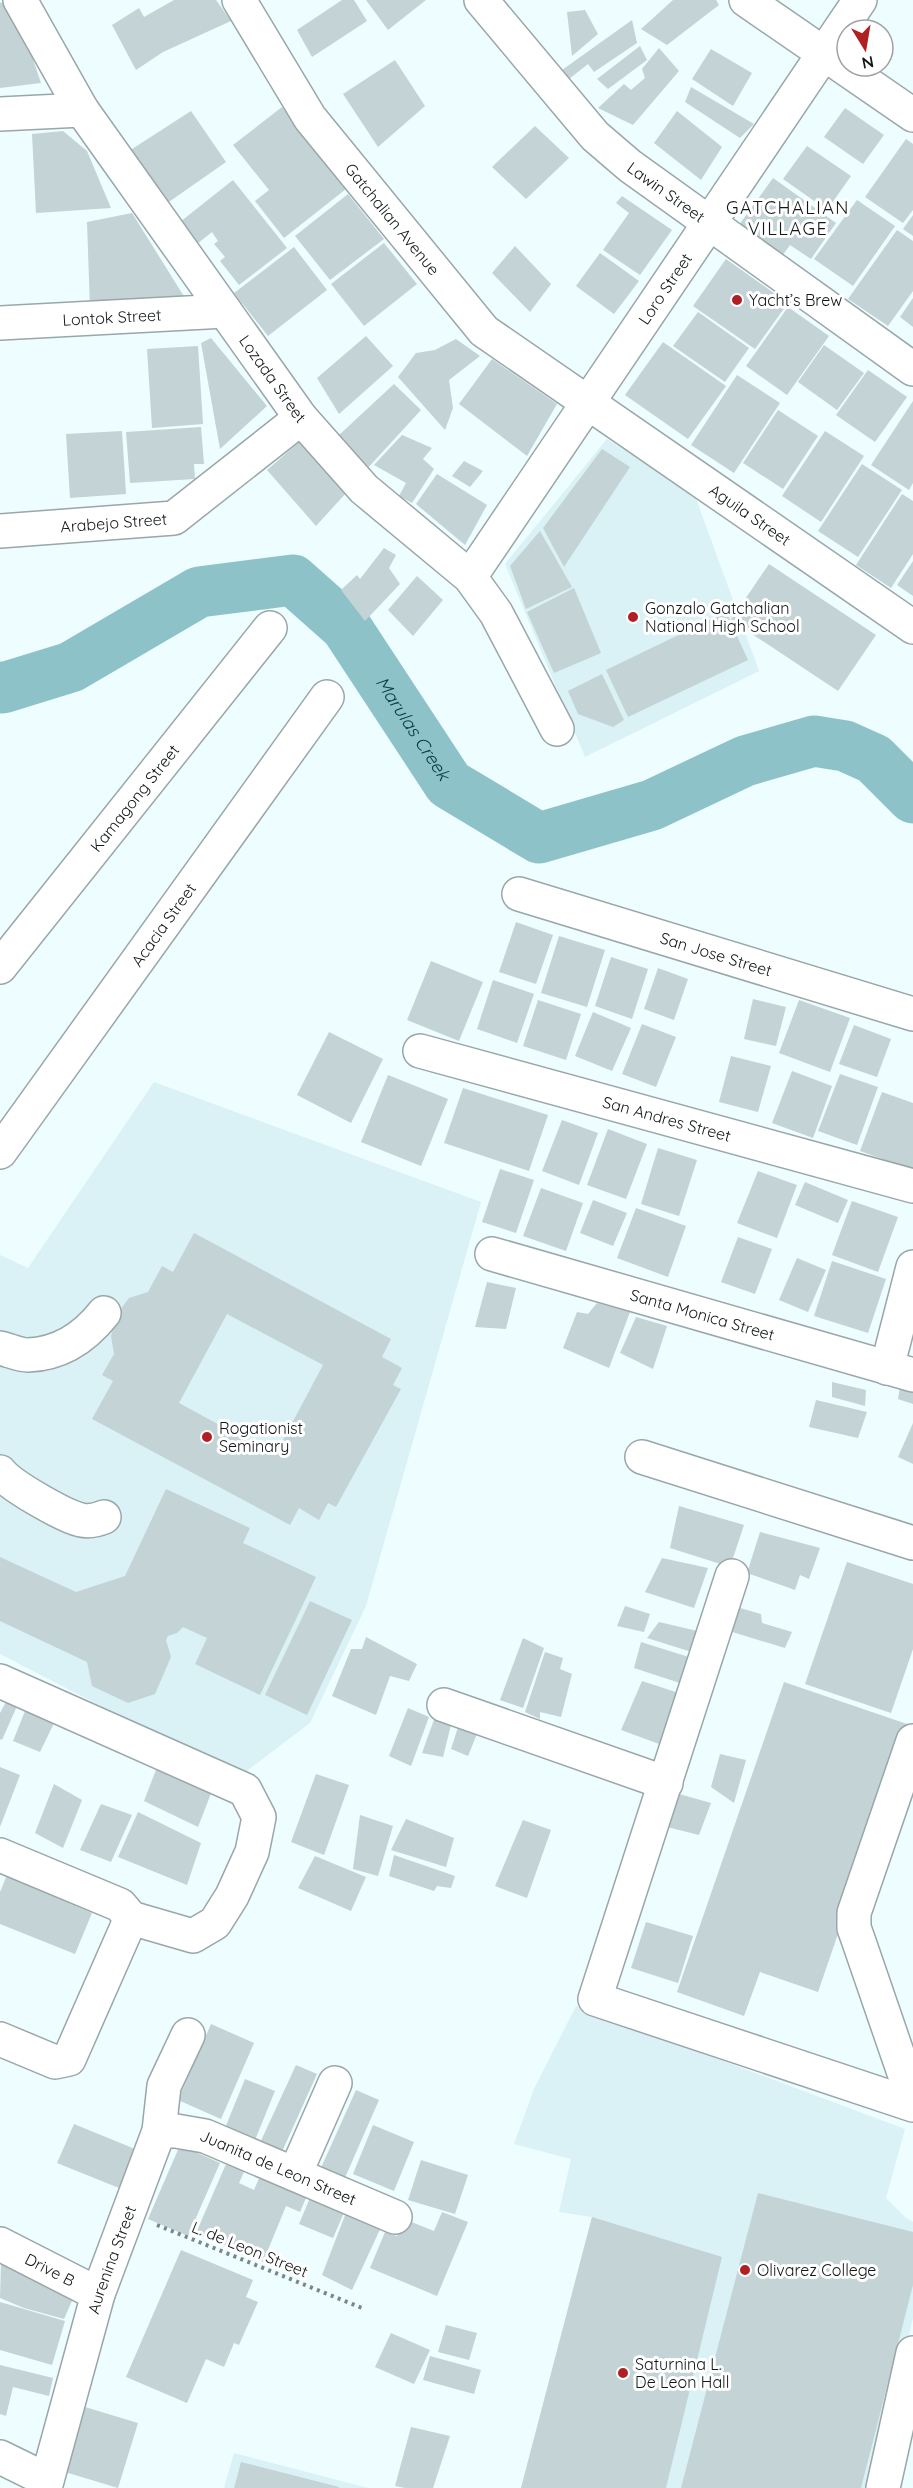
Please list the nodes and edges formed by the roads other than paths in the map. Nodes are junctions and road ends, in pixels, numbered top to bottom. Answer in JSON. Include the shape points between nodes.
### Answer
{"nodes":[{"id":1,"x":20,"y":0,"type":"edge"},
{"id":2,"x":239,"y":0,"type":"edge"},
{"id":3,"x":481,"y":0,"type":"edge"},
{"id":4,"x":746,"y":0,"type":"edge"},
{"id":5,"x":860,"y":0,"type":"edge"},
{"id":6,"x":824,"y":52,"type":"junction"},
{"id":7,"x":82,"y":110,"type":"junction"},
{"id":8,"x":0,"y":114,"type":"edge"},
{"id":9,"x":913,"y":115,"type":"edge"},
{"id":10,"x":708,"y":224,"type":"junction"},
{"id":11,"x":225,"y":311,"type":"junction"},
{"id":12,"x":0,"y":323,"type":"edge"},
{"id":13,"x":913,"y":369,"type":"edge"},
{"id":14,"x":586,"y":404,"type":"junction"},
{"id":15,"x":301,"y":418,"type":"junction"},
{"id":16,"x":0,"y":531,"type":"edge"},
{"id":17,"x":470,"y":577,"type":"junction"},
{"id":18,"x":913,"y":627,"type":"edge"},
{"id":19,"x":270,"y":628,"type":"dead end"},
{"id":20,"x":327,"y":697,"type":"dead end"},
{"id":21,"x":556,"y":729,"type":"dead end"},
{"id":22,"x":519,"y":894,"type":"dead end"},
{"id":23,"x":6,"y":946,"type":"edge"},
{"id":24,"x":913,"y":1014,"type":"edge"},
{"id":25,"x":420,"y":1051,"type":"dead end"},
{"id":26,"x":0,"y":1152,"type":"edge"},
{"id":27,"x":913,"y":1186,"type":"edge"},
{"id":28,"x":492,"y":1254,"type":"dead end"},
{"id":29,"x":913,"y":1267,"type":"edge"},
{"id":30,"x":104,"y":1313,"type":"dead end"},
{"id":31,"x":0,"y":1348,"type":"edge"},
{"id":32,"x":900,"y":1372,"type":"edge"},
{"id":33,"x":642,"y":1457,"type":"dead end"},
{"id":34,"x":0,"y":1472,"type":"edge"},
{"id":35,"x":104,"y":1517,"type":"dead end"},
{"id":36,"x":913,"y":1543,"type":"edge"},
{"id":37,"x":732,"y":1576,"type":"dead end"},
{"id":38,"x":0,"y":1681,"type":"edge"},
{"id":39,"x":444,"y":1705,"type":"dead end"},
{"id":40,"x":913,"y":1742,"type":"edge"},
{"id":41,"x":666,"y":1783,"type":"junction"},
{"id":42,"x":0,"y":1856,"type":"edge"},
{"id":43,"x":131,"y":1918,"type":"junction"},
{"id":44,"x":188,"y":2035,"type":"dead end"},
{"id":45,"x":0,"y":2039,"type":"edge"},
{"id":46,"x":335,"y":2083,"type":"dead end"},
{"id":47,"x":913,"y":2099,"type":"edge"},
{"id":48,"x":913,"y":2105,"type":"edge"},
{"id":49,"x":159,"y":2131,"type":"junction"},
{"id":50,"x":296,"y":2174,"type":"junction"},
{"id":51,"x":395,"y":2217,"type":"dead end"},
{"id":52,"x":0,"y":2244,"type":"edge"},
{"id":53,"x":98,"y":2294,"type":"junction"},
{"id":54,"x":912,"y":2363,"type":"edge"},
{"id":55,"x":0,"y":2457,"type":"edge"},
{"id":56,"x":46,"y":2484,"type":"edge"},
{"id":57,"x":883,"y":2488,"type":"edge"}],
"edges":[{"from":1,"to":7,"type":"street","name":"Lozada Street"},
{"from":2,"to":14,"type":"street","name":"Gatchalian Avenue","via":[[310,118],[484,331]]},
{"from":3,"to":10,"type":"street","name":"Lawin Street","via":[[595,136]]},
{"from":4,"to":6,"type":"street"},
{"from":5,"to":6,"type":"street","name":"Loro Street"},
{"from":6,"to":9,"type":"street"},
{"from":6,"to":10,"type":"street","name":"Loro Street"},
{"from":7,"to":8,"type":"street"},
{"from":7,"to":11,"type":"street","name":"Lozada Street"},
{"from":10,"to":13,"type":"street","name":"Lawin Street"},
{"from":10,"to":14,"type":"street","name":"Loro Street"},
{"from":11,"to":12,"type":"street","name":"Lontok Street"},
{"from":11,"to":15,"type":"street","name":"Lozada Street"},
{"from":14,"to":17,"type":"street","name":"Loro Street"},
{"from":14,"to":18,"type":"street","name":"Aguila Street"},
{"from":15,"to":16,"type":"street","name":"Arabejo Street","via":[[174,518]]},
{"from":15,"to":17,"type":"street","name":"Lozada Street","via":[[364,489]]},
{"from":17,"to":21,"type":"street","name":"Lozada Street","via":[[496,613]]},
{"from":19,"to":23,"type":"street","name":"Kamagong Street"},
{"from":20,"to":26,"type":"street","name":"Acacia Street"},
{"from":22,"to":24,"type":"street","name":"San Jose Street"},
{"from":25,"to":27,"type":"street","name":"San Andres Street"},
{"from":28,"to":32,"type":"street","name":"Santa Monica Street"},
{"from":29,"to":32,"type":"street"},
{"from":30,"to":31,"type":"street","via":[[89,1332],[49,1351],[26,1355]]},
{"from":33,"to":36,"type":"street"},
{"from":34,"to":35,"type":"street","via":[[30,1496],[81,1520]]},
{"from":37,"to":41,"type":"street"},
{"from":38,"to":43,"type":"street","via":[[245,1790],[260,1816],[252,1852],[214,1923],[193,1936]]},
{"from":39,"to":41,"type":"street"},
{"from":40,"to":47,"type":"street","via":[[854,1913],[854,1928]]},
{"from":41,"to":48,"type":"street","via":[[595,1999]]},
{"from":42,"to":43,"type":"street","via":[[120,1905]]},
{"from":43,"to":45,"type":"street","via":[[69,2059],[55,2062]]},
{"from":44,"to":49,"type":"street","name":"Aurenina Street","via":[[164,2086]]},
{"from":46,"to":50,"type":"street"},
{"from":49,"to":50,"type":"street","name":"Juanita de Leon Street","via":[[205,2136]]},
{"from":49,"to":53,"type":"street","name":"Aurenina Street"},
{"from":50,"to":51,"type":"street","name":"Juanita de Leon Street"},
{"from":52,"to":53,"type":"street","name":"Drive B"},
{"from":53,"to":56,"type":"street","name":"Aurenina Street"},
{"from":54,"to":57,"type":"street"},
{"from":55,"to":56,"type":"street"}]}
